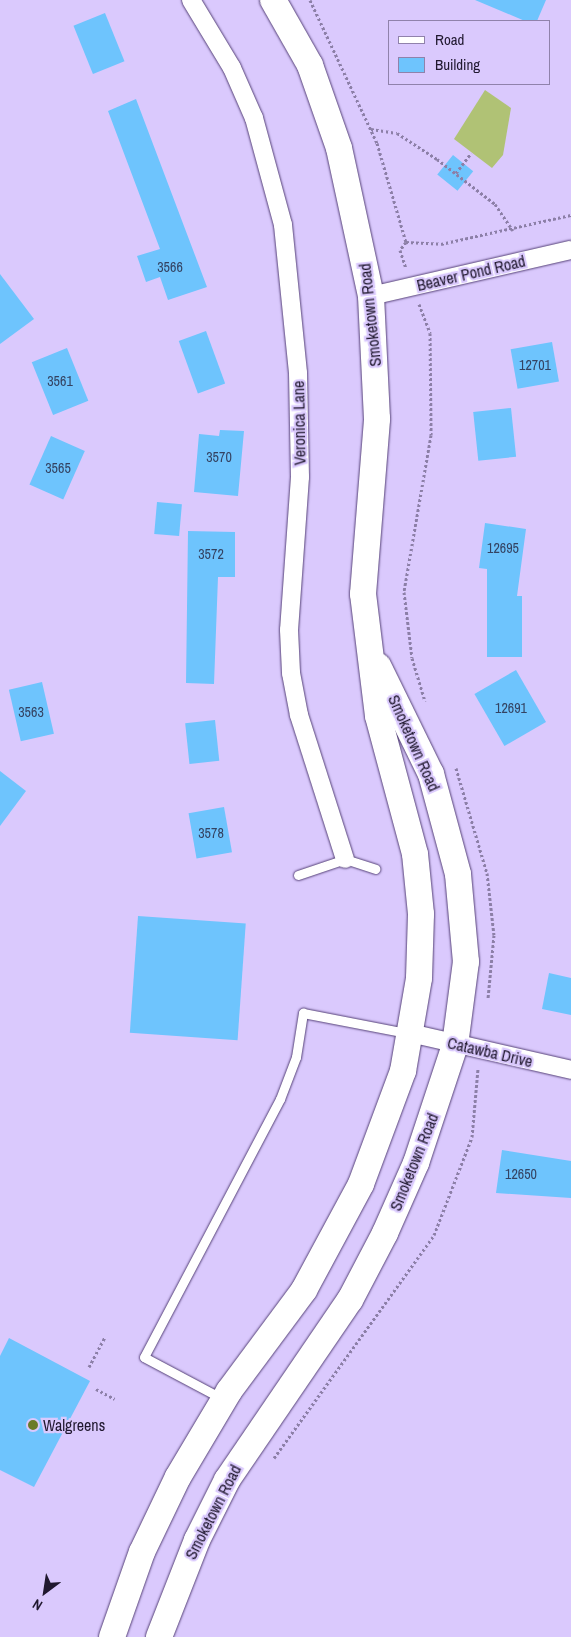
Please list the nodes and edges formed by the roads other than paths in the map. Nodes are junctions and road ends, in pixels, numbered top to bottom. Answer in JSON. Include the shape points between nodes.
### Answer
{"nodes":[{"id":1,"x":191,"y":0,"type":"edge"},
{"id":2,"x":273,"y":0,"type":"edge"},
{"id":3,"x":571,"y":250,"type":"edge"},
{"id":4,"x":371,"y":296,"type":"junction"},
{"id":5,"x":368,"y":647,"type":"junction"},
{"id":6,"x":345,"y":858,"type":"junction"},
{"id":7,"x":375,"y":869,"type":"dead end"},
{"id":8,"x":298,"y":875,"type":"dead end"},
{"id":9,"x":410,"y":1033,"type":"junction"},
{"id":10,"x":455,"y":1045,"type":"junction"},
{"id":11,"x":571,"y":1070,"type":"edge"},
{"id":12,"x":224,"y":1400,"type":"junction"},
{"id":13,"x":112,"y":1637,"type":"edge"},
{"id":14,"x":159,"y":1637,"type":"edge"}],
"edges":[{"from":1,"to":6,"type":"street","name":"Veronica Lane","via":[[232,68],[254,118],[283,225],[298,373],[300,477],[289,630],[291,673],[299,715]]},
{"from":2,"to":4,"type":"main road","name":"Smoketown Road","via":[[310,65],[339,148]]},
{"from":3,"to":4,"type":"street","name":"Beaver Pond Road"},
{"from":4,"to":5,"type":"main road","name":"Smoketown Road","via":[[377,419],[364,551]]},
{"from":5,"to":9,"type":"main road","name":"Smoketown Road","via":[[378,716],[415,854],[421,914],[420,969]]},
{"from":5,"to":10,"type":"main road","name":"Smoketown Road","via":[[431,774],[458,874],[466,962]]},
{"from":6,"to":7,"type":"lane"},
{"from":6,"to":8,"type":"lane"},
{"from":9,"to":10,"type":"street","name":"Catawba Drive"},
{"from":9,"to":12,"type":"main road","name":"Smoketown Road","via":[[385,1123],[338,1232],[304,1290]]},
{"from":9,"to":12,"type":"lane","via":[[303,1013],[296,1057],[280,1099],[144,1357]]},
{"from":10,"to":11,"type":"street","name":"Catawba Drive"},
{"from":10,"to":14,"type":"main road","name":"Smoketown Road","via":[[416,1163],[385,1233],[350,1300],[227,1480],[197,1540]]},
{"from":12,"to":13,"type":"main road","name":"Smoketown Road","via":[[142,1552]]}]}
